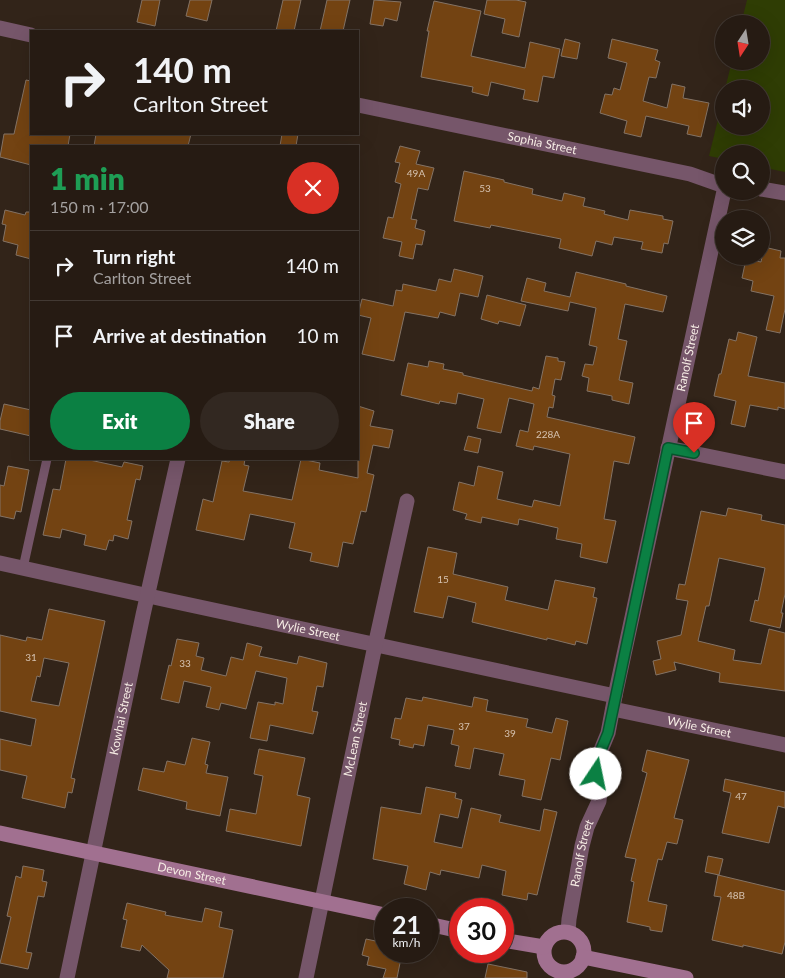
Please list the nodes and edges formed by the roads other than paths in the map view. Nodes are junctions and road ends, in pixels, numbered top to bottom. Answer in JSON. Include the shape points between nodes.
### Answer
{"nodes":[{"id":1,"x":0,"y":28,"type":"edge"},
{"id":2,"x":30,"y":35,"type":"edge"},
{"id":3,"x":359,"y":104,"type":"edge"},
{"id":4,"x":715,"y":183,"type":"edge"},
{"id":5,"x":770,"y":190,"type":"edge"},
{"id":6,"x":785,"y":193,"type":"edge"},
{"id":7,"x":722,"y":200,"type":"edge"},
{"id":8,"x":668,"y":448,"type":"junction"},
{"id":9,"x":47,"y":460,"type":"edge"},
{"id":10,"x":178,"y":460,"type":"edge"},
{"id":11,"x":785,"y":472,"type":"edge"},
{"id":12,"x":407,"y":501,"type":"dead end"},
{"id":13,"x":0,"y":563,"type":"edge"},
{"id":14,"x":23,"y":568,"type":"junction"},
{"id":15,"x":147,"y":596,"type":"junction"},
{"id":16,"x":375,"y":644,"type":"junction"},
{"id":17,"x":614,"y":703,"type":"junction"},
{"id":18,"x":785,"y":745,"type":"edge"},
{"id":19,"x":0,"y":833,"type":"edge"},
{"id":20,"x":93,"y":853,"type":"junction"},
{"id":21,"x":321,"y":901,"type":"junction"},
{"id":22,"x":374,"y":913,"type":"edge"},
{"id":23,"x":568,"y":932,"type":"junction"},
{"id":24,"x":514,"y":942,"type":"edge"},
{"id":25,"x":544,"y":947,"type":"junction"},
{"id":26,"x":583,"y":957,"type":"junction"},
{"id":27,"x":556,"y":975,"type":"edge"},
{"id":28,"x":659,"y":975,"type":"edge"},
{"id":29,"x":67,"y":978,"type":"edge"},
{"id":30,"x":306,"y":978,"type":"edge"},
{"id":31,"x":686,"y":978,"type":"edge"}],
"edges":[{"from":1,"to":2,"type":"street"},
{"from":3,"to":4,"type":"street","name":"Sophia Street","via":[[690,174]]},
{"from":5,"to":6,"type":"street"},
{"from":7,"to":8,"type":"street","name":"Ranolf Street"},
{"from":8,"to":11,"type":"street"},
{"from":8,"to":17,"type":"street","name":"Ranolf Street"},
{"from":9,"to":14,"type":"lane"},
{"from":10,"to":15,"type":"street","name":"Kowhai Street"},
{"from":12,"to":16,"type":"street","name":"McLean Street"},
{"from":13,"to":14,"type":"street","name":"Wylie Street"},
{"from":14,"to":15,"type":"street","name":"Wylie Street"},
{"from":15,"to":16,"type":"street","name":"Wylie Street"},
{"from":15,"to":20,"type":"street","name":"Kowhai Street"},
{"from":16,"to":17,"type":"street","name":"Wylie Street"},
{"from":16,"to":21,"type":"street","name":"McLean Street"},
{"from":17,"to":18,"type":"street","name":"Wylie Street"},
{"from":17,"to":23,"type":"street","name":"Ranolf Street","via":[[608,733],[596,762],[599,801],[584,838]]},
{"from":19,"to":20,"type":"main road","name":"Devon Street"},
{"from":20,"to":21,"type":"main road","name":"Devon Street"},
{"from":20,"to":29,"type":"street","name":"Kowhai Street"},
{"from":21,"to":22,"type":"main road","name":"Devon Street"},
{"from":21,"to":30,"type":"street","name":"McLean Street"},
{"from":23,"to":25,"type":"main road","via":[[554,934]]},
{"from":23,"to":26,"type":"main road","via":[[579,939]]},
{"from":24,"to":25,"type":"main road"},
{"from":25,"to":27,"type":"main road","via":[[546,962]]},
{"from":26,"to":27,"type":"main road","via":[[571,971]]},
{"from":26,"to":28,"type":"main road"},
{"from":28,"to":31,"type":"main road"}]}
